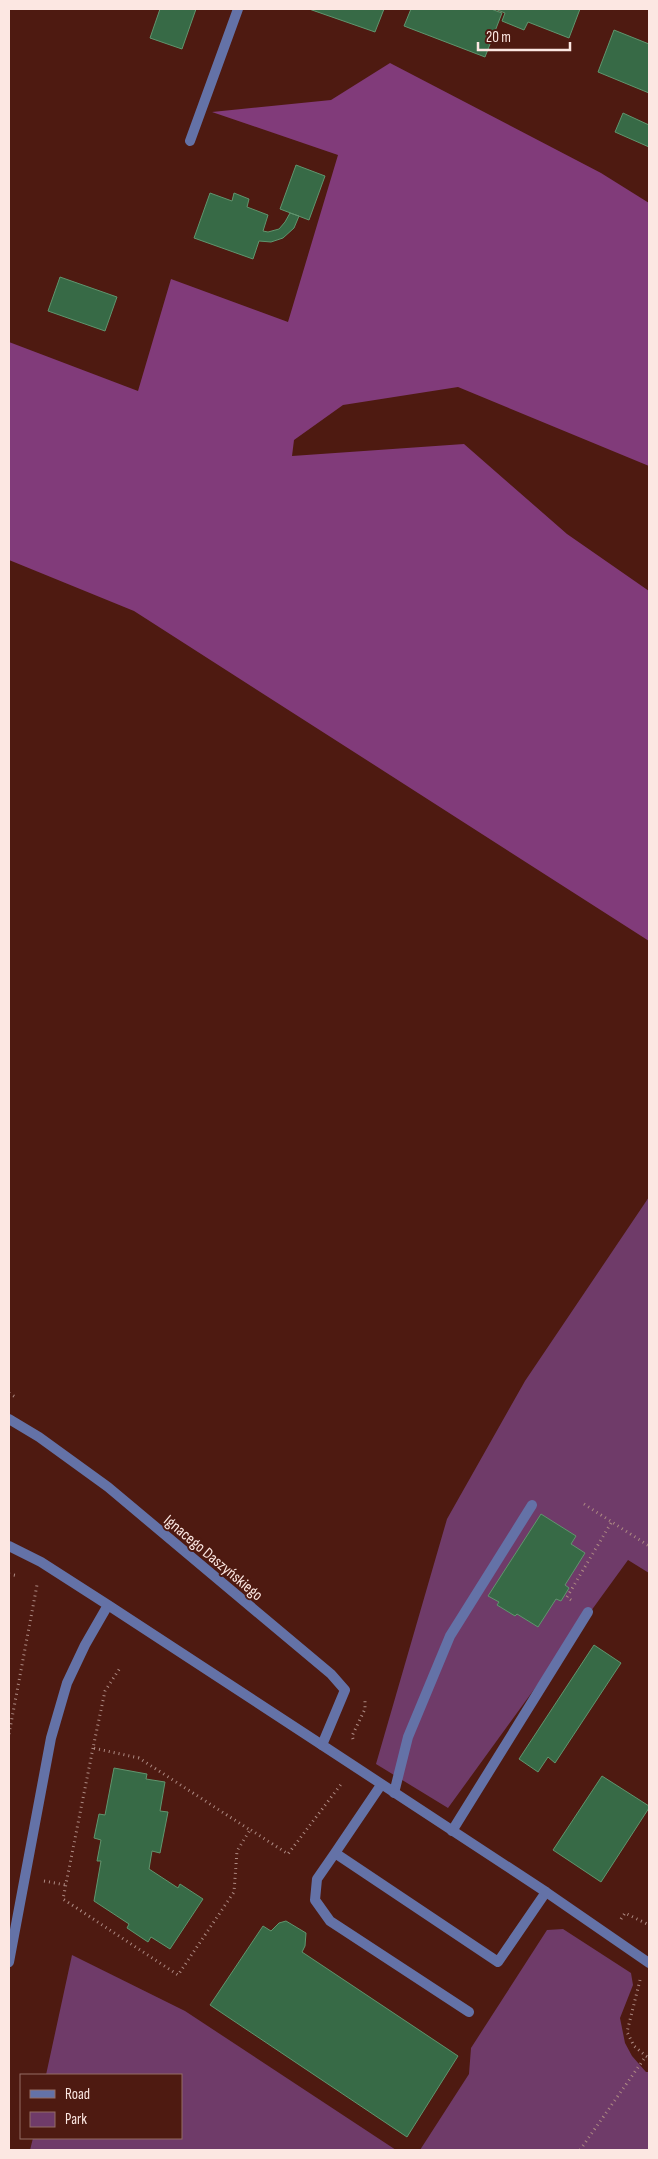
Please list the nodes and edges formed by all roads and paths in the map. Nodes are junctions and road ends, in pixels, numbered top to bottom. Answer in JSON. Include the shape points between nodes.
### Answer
{"nodes":[{"id":1,"x":238,"y":9,"type":"edge"},
{"id":2,"x":190,"y":141,"type":"dead end"},
{"id":3,"x":9,"y":1418,"type":"edge"},
{"id":4,"x":584,"y":1504,"type":"dead end"},
{"id":5,"x":532,"y":1505,"type":"dead end"},
{"id":6,"x":611,"y":1523,"type":"junction"},
{"id":7,"x":9,"y":1546,"type":"edge"},
{"id":8,"x":649,"y":1546,"type":"edge"},
{"id":9,"x":9,"y":1574,"type":"edge"},
{"id":10,"x":24,"y":1577,"type":"dead end"},
{"id":11,"x":38,"y":1580,"type":"dead end"},
{"id":12,"x":108,"y":1605,"type":"junction"},
{"id":13,"x":588,"y":1612,"type":"joint"},
{"id":14,"x":120,"y":1668,"type":"dead end"},
{"id":15,"x":9,"y":1734,"type":"edge"},
{"id":16,"x":322,"y":1745,"type":"junction"},
{"id":17,"x":93,"y":1748,"type":"junction"},
{"id":18,"x":354,"y":1767,"type":"junction"},
{"id":19,"x":381,"y":1785,"type":"junction"},
{"id":20,"x":394,"y":1793,"type":"junction"},
{"id":21,"x":250,"y":1830,"type":"junction"},
{"id":22,"x":452,"y":1831,"type":"junction"},
{"id":23,"x":335,"y":1853,"type":"junction"},
{"id":24,"x":546,"y":1892,"type":"junction"},
{"id":25,"x":648,"y":1959,"type":"edge"},
{"id":26,"x":9,"y":1962,"type":"edge"},
{"id":27,"x":469,"y":2012,"type":"dead end"},
{"id":28,"x":648,"y":2057,"type":"edge"},
{"id":29,"x":580,"y":2150,"type":"edge"}],
"edges":[{"from":1,"to":2,"type":"street"},
{"from":3,"to":16,"type":"street","name":"Ignacego Daszyńskiego","via":[[108,1487],[331,1674],[345,1690]]},
{"from":4,"to":6,"type":"path"},
{"from":5,"to":20,"type":"street","via":[[450,1636],[408,1737]]},
{"from":6,"to":8,"type":"path"},
{"from":6,"to":13,"type":"path","via":[[566,1596]]},
{"from":7,"to":12,"type":"street","via":[[41,1562]]},
{"from":9,"to":10,"type":"path"},
{"from":11,"to":15,"type":"path"},
{"from":12,"to":16,"type":"street"},
{"from":12,"to":26,"type":"street","via":[[67,1683],[51,1738]]},
{"from":13,"to":22,"type":"street"},
{"from":14,"to":17,"type":"path","via":[[105,1691]]},
{"from":16,"to":18,"type":"street"},
{"from":17,"to":21,"type":"path","via":[[139,1758]]},
{"from":17,"to":21,"type":"path","via":[[63,1899],[178,1975],[234,1892],[237,1851]]},
{"from":18,"to":19,"type":"street"},
{"from":18,"to":21,"type":"path","via":[[288,1854]]},
{"from":19,"to":20,"type":"street"},
{"from":19,"to":23,"type":"street"},
{"from":20,"to":22,"type":"street"},
{"from":22,"to":24,"type":"street"},
{"from":23,"to":24,"type":"street","via":[[498,1962]]},
{"from":23,"to":27,"type":"street","via":[[317,1879],[315,1900],[330,1921]]},
{"from":24,"to":25,"type":"street"},
{"from":25,"to":28,"type":"path","via":[[627,2032],[634,2046]]},
{"from":28,"to":29,"type":"path"}]}
